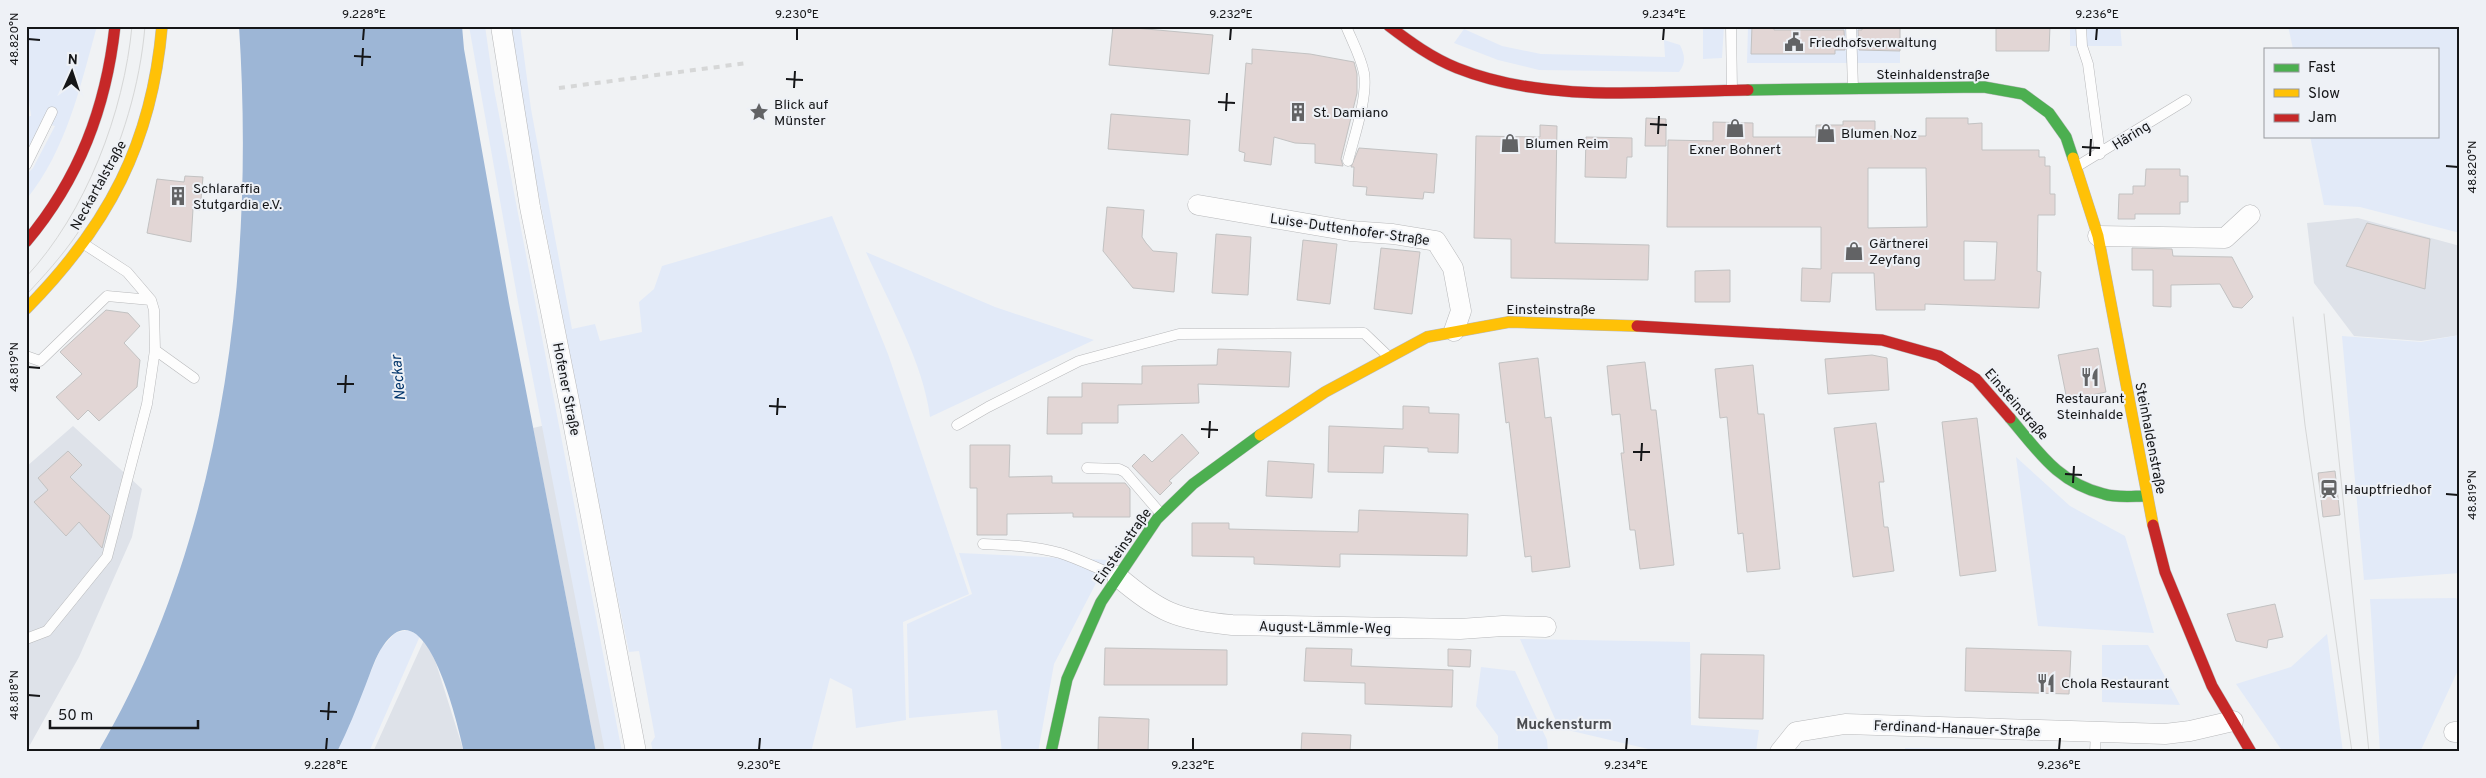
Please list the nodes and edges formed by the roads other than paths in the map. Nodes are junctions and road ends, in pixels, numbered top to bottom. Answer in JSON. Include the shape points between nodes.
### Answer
{"nodes":[{"id":1,"x":115,"y":26,"type":"edge"},
{"id":2,"x":162,"y":26,"type":"edge"},
{"id":3,"x":501,"y":26,"type":"edge"},
{"id":4,"x":1346,"y":26,"type":"edge"},
{"id":5,"x":1389,"y":26,"type":"edge"},
{"id":6,"x":1732,"y":26,"type":"edge"},
{"id":7,"x":1851,"y":26,"type":"edge"},
{"id":8,"x":2082,"y":26,"type":"edge"},
{"id":9,"x":1853,"y":89,"type":"junction"},
{"id":10,"x":1732,"y":91,"type":"junction"},
{"id":11,"x":2186,"y":100,"type":"dead end"},
{"id":12,"x":52,"y":112,"type":"dead end"},
{"id":13,"x":2100,"y":154,"type":"junction"},
{"id":14,"x":1348,"y":161,"type":"dead end"},
{"id":15,"x":26,"y":165,"type":"edge"},
{"id":16,"x":2076,"y":167,"type":"junction"},
{"id":17,"x":1198,"y":205,"type":"dead end"},
{"id":18,"x":2250,"y":215,"type":"dead end"},
{"id":19,"x":2098,"y":236,"type":"junction"},
{"id":20,"x":26,"y":242,"type":"edge"},
{"id":21,"x":83,"y":244,"type":"junction"},
{"id":22,"x":151,"y":300,"type":"junction"},
{"id":23,"x":26,"y":309,"type":"edge"},
{"id":24,"x":1454,"y":331,"type":"junction"},
{"id":25,"x":155,"y":350,"type":"junction"},
{"id":26,"x":26,"y":356,"type":"edge"},
{"id":27,"x":1389,"y":357,"type":"junction"},
{"id":28,"x":194,"y":378,"type":"dead end"},
{"id":29,"x":957,"y":425,"type":"dead end"},
{"id":30,"x":1087,"y":468,"type":"dead end"},
{"id":31,"x":2146,"y":496,"type":"junction"},
{"id":32,"x":1161,"y":515,"type":"junction"},
{"id":33,"x":983,"y":544,"type":"dead end"},
{"id":34,"x":1117,"y":576,"type":"junction"},
{"id":35,"x":1546,"y":627,"type":"dead end"},
{"id":36,"x":26,"y":639,"type":"edge"},
{"id":37,"x":2233,"y":721,"type":"junction"},
{"id":38,"x":2096,"y":742,"type":"edge"},
{"id":39,"x":636,"y":752,"type":"edge"},
{"id":40,"x":1051,"y":752,"type":"edge"},
{"id":41,"x":1780,"y":752,"type":"edge"},
{"id":42,"x":2250,"y":752,"type":"edge"}],
"edges":[{"from":1,"to":20,"type":"street","name":"Neckartalstraße","via":[[102,104],[88,141],[52,212]]},
{"from":2,"to":21,"type":"street","name":"Neckartalstraße","via":[[159,66],[138,145]]},
{"from":3,"to":39,"type":"street","name":"Hofener Straße","via":[[530,207]]},
{"from":4,"to":14,"type":"lane","via":[[1364,75],[1363,97]]},
{"from":5,"to":10,"type":"street","name":"Steinhaldenstraße","via":[[1431,56],[1460,70],[1527,88],[1580,92]]},
{"from":6,"to":10,"type":"lane"},
{"from":7,"to":9,"type":"lane"},
{"from":8,"to":13,"type":"lane","via":[[2082,46],[2088,64]]},
{"from":9,"to":10,"type":"street","name":"Steinhaldenstraße"},
{"from":9,"to":16,"type":"street","name":"Steinhaldenstraße","via":[[1984,87],[2023,94],[2049,113],[2066,137]]},
{"from":11,"to":13,"type":"lane","name":"Häring"},
{"from":12,"to":15,"type":"lane"},
{"from":13,"to":16,"type":"lane","name":"Häring"},
{"from":16,"to":19,"type":"street","name":"Steinhaldenstraße"},
{"from":17,"to":24,"type":"street","name":"Luise-Duttenhofer-Straße","via":[[1350,231],[1436,241],[1453,268],[1461,311]]},
{"from":18,"to":19,"type":"street","via":[[2225,238]]},
{"from":19,"to":31,"type":"street","name":"Steinhaldenstraße"},
{"from":21,"to":22,"type":"lane","via":[[127,272]]},
{"from":21,"to":23,"type":"street","name":"Neckartalstraße"},
{"from":22,"to":25,"type":"lane"},
{"from":22,"to":26,"type":"lane","via":[[107,296],[40,361]]},
{"from":24,"to":27,"type":"street","name":"Einsteinstraße","via":[[1427,337]]},
{"from":24,"to":31,"type":"street","name":"Einsteinstraße","via":[[1509,322],[1679,327],[1882,340],[1939,356],[1976,379],[2056,472],[2105,495]]},
{"from":25,"to":28,"type":"lane"},
{"from":25,"to":36,"type":"lane","via":[[147,404],[107,557],[46,631]]},
{"from":27,"to":29,"type":"lane","via":[[1364,333],[1179,334],[1079,361]]},
{"from":27,"to":32,"type":"street","name":"Einsteinstraße","via":[[1324,392],[1270,427],[1193,484]]},
{"from":30,"to":32,"type":"lane","via":[[1119,468]]},
{"from":31,"to":37,"type":"street","name":"Steinhaldenstraße","via":[[2165,572],[2208,677]]},
{"from":32,"to":34,"type":"street","name":"Einsteinstraße"},
{"from":33,"to":34,"type":"lane","via":[[1043,549]]},
{"from":34,"to":35,"type":"street","name":"August-Lämmle-Weg","via":[[1139,595],[1170,614],[1198,622],[1432,629]]},
{"from":34,"to":40,"type":"street","name":"Einsteinstraße","via":[[1101,602],[1067,679]]},
{"from":37,"to":38,"type":"street","name":"Ferdinand-Hanauer-Straße","via":[[2190,731]]},
{"from":37,"to":42,"type":"street","name":"Steinhaldenstraße"},
{"from":38,"to":41,"type":"street","name":"Ferdinand-Hanauer-Straße","via":[[1845,724],[1796,732]]}]}
